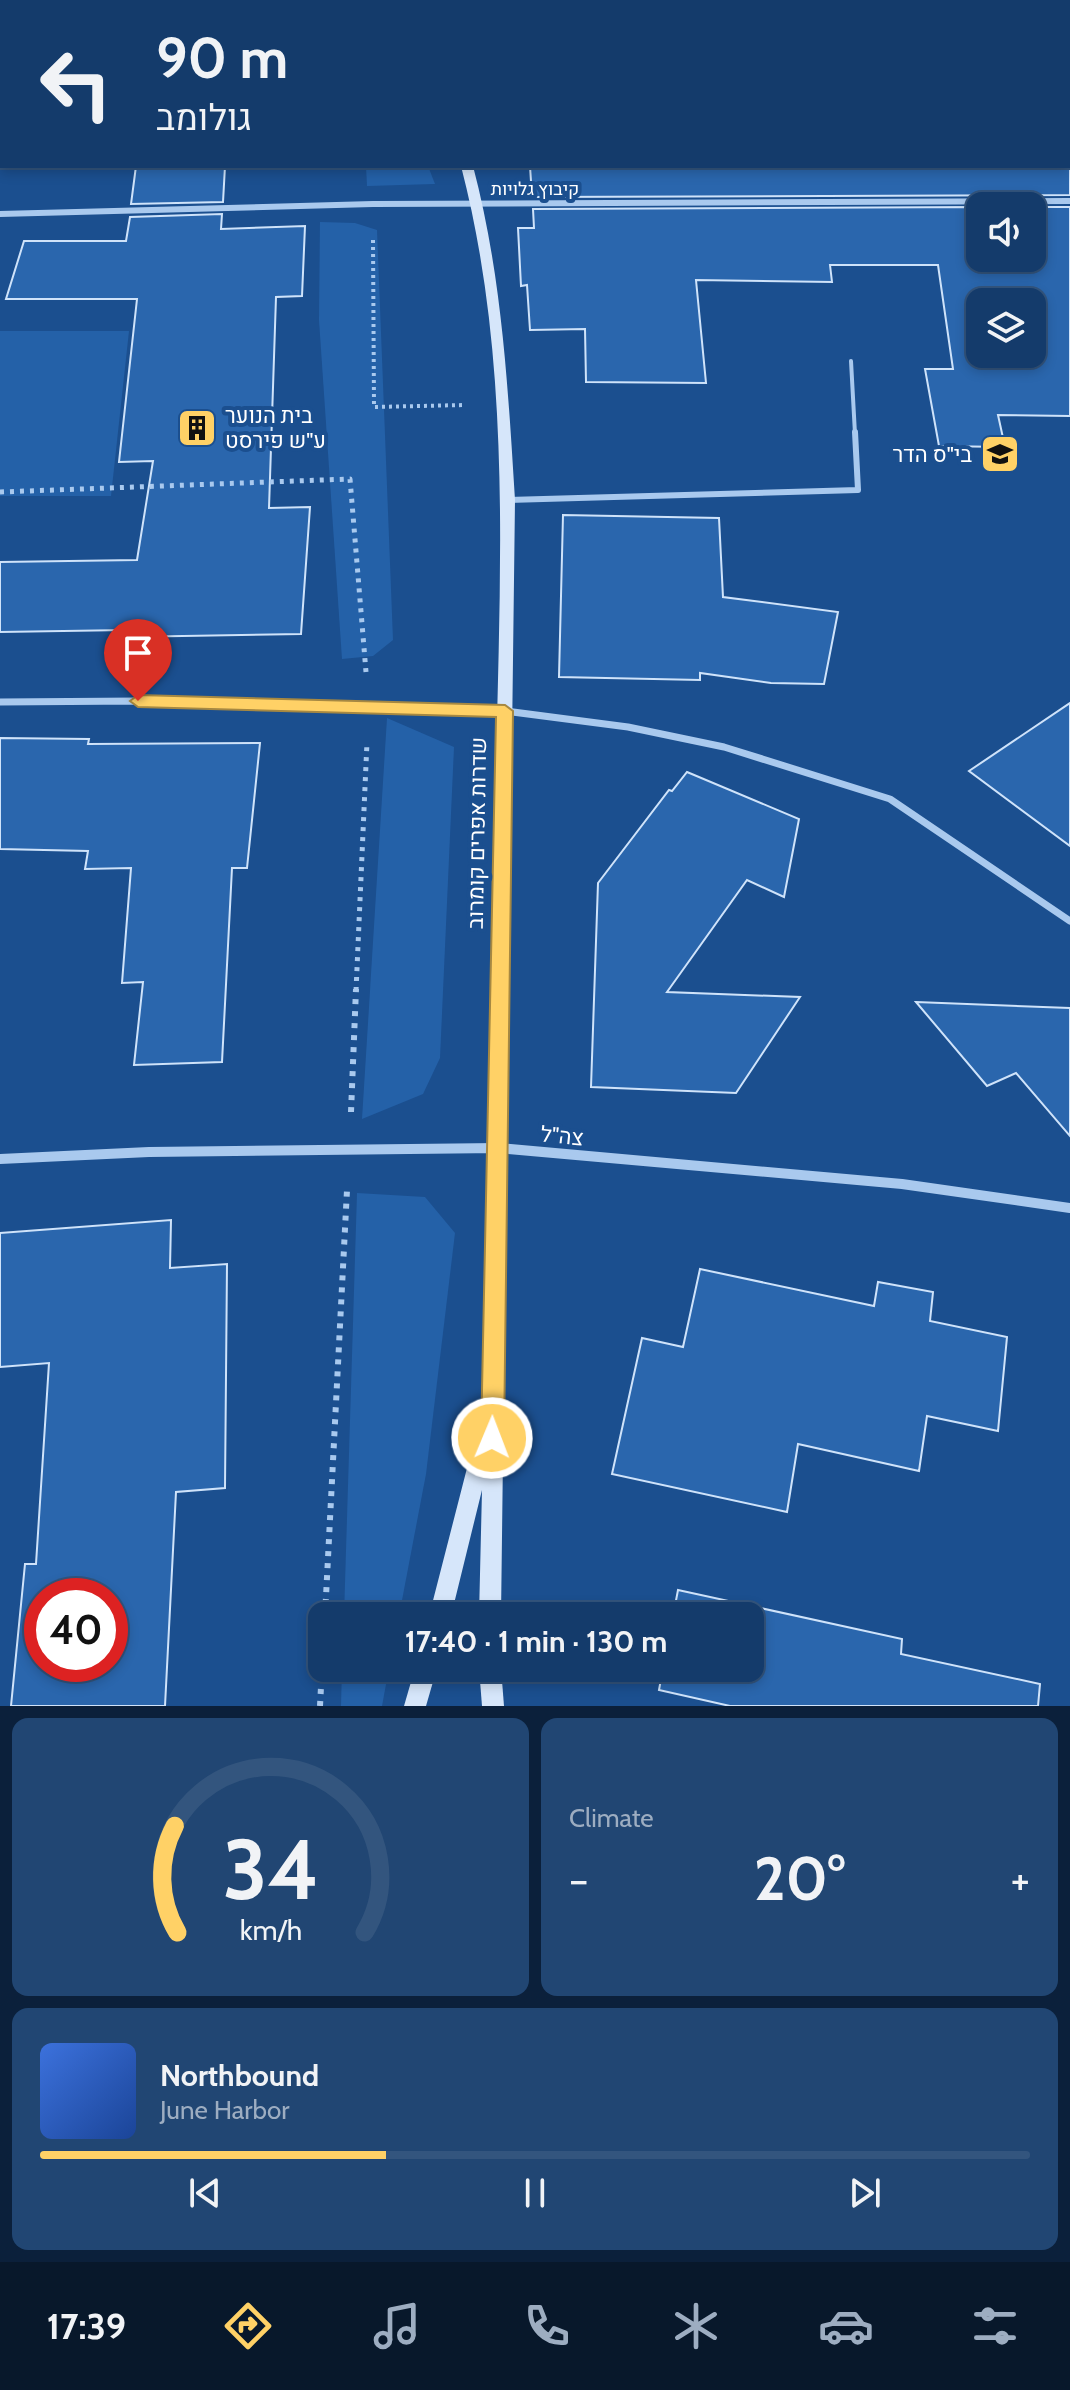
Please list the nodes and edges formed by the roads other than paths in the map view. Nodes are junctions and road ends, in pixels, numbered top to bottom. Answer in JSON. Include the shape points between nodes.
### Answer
{"nodes":[{"id":1,"x":468,"y":168,"type":"edge"},
{"id":2,"x":1070,"y":201,"type":"edge"},
{"id":3,"x":478,"y":203,"type":"junction"},
{"id":4,"x":0,"y":214,"type":"edge"},
{"id":5,"x":851,"y":361,"type":"dead end"},
{"id":6,"x":508,"y":500,"type":"junction"},
{"id":7,"x":0,"y":702,"type":"edge"},
{"id":8,"x":505,"y":711,"type":"junction"},
{"id":9,"x":1070,"y":921,"type":"edge"},
{"id":10,"x":498,"y":1148,"type":"junction"},
{"id":11,"x":0,"y":1159,"type":"edge"},
{"id":12,"x":1070,"y":1208,"type":"edge"},
{"id":13,"x":492,"y":1409,"type":"junction"},
{"id":14,"x":444,"y":1602,"type":"edge"},
{"id":15,"x":490,"y":1602,"type":"edge"},
{"id":16,"x":422,"y":1682,"type":"edge"},
{"id":17,"x":491,"y":1682,"type":"edge"},
{"id":18,"x":415,"y":1706,"type":"edge"},
{"id":19,"x":493,"y":1706,"type":"edge"}],
"edges":[{"from":1,"to":3,"type":"street","name":"שדרות אפרים קומרוב"},
{"from":2,"to":3,"type":"street","name":"קיבוץ גלויות"},
{"from":3,"to":4,"type":"street","name":"קיבוץ גלויות"},
{"from":3,"to":6,"type":"street","name":"שדרות אפרים קומרוב","via":[[501,362]]},
{"from":5,"to":6,"type":"lane","via":[[858,490]]},
{"from":6,"to":8,"type":"street","name":"שדרות אפרים קומרוב"},
{"from":7,"to":8,"type":"street"},
{"from":8,"to":9,"type":"street","via":[[628,727],[724,747],[890,799]]},
{"from":8,"to":10,"type":"street","name":"שדרות אפרים קומרוב"},
{"from":10,"to":11,"type":"street","name":"צה\"ל"},
{"from":10,"to":12,"type":"street","name":"צה\"ל","via":[[902,1184]]},
{"from":10,"to":13,"type":"street","name":"שדרות אפרים קומרוב"},
{"from":13,"to":14,"type":"street","name":"שדרות אפרים קומרוב"},
{"from":13,"to":15,"type":"street","name":"שדרות אפרים קומרוב"},
{"from":16,"to":18,"type":"street"},
{"from":17,"to":19,"type":"street"}]}
